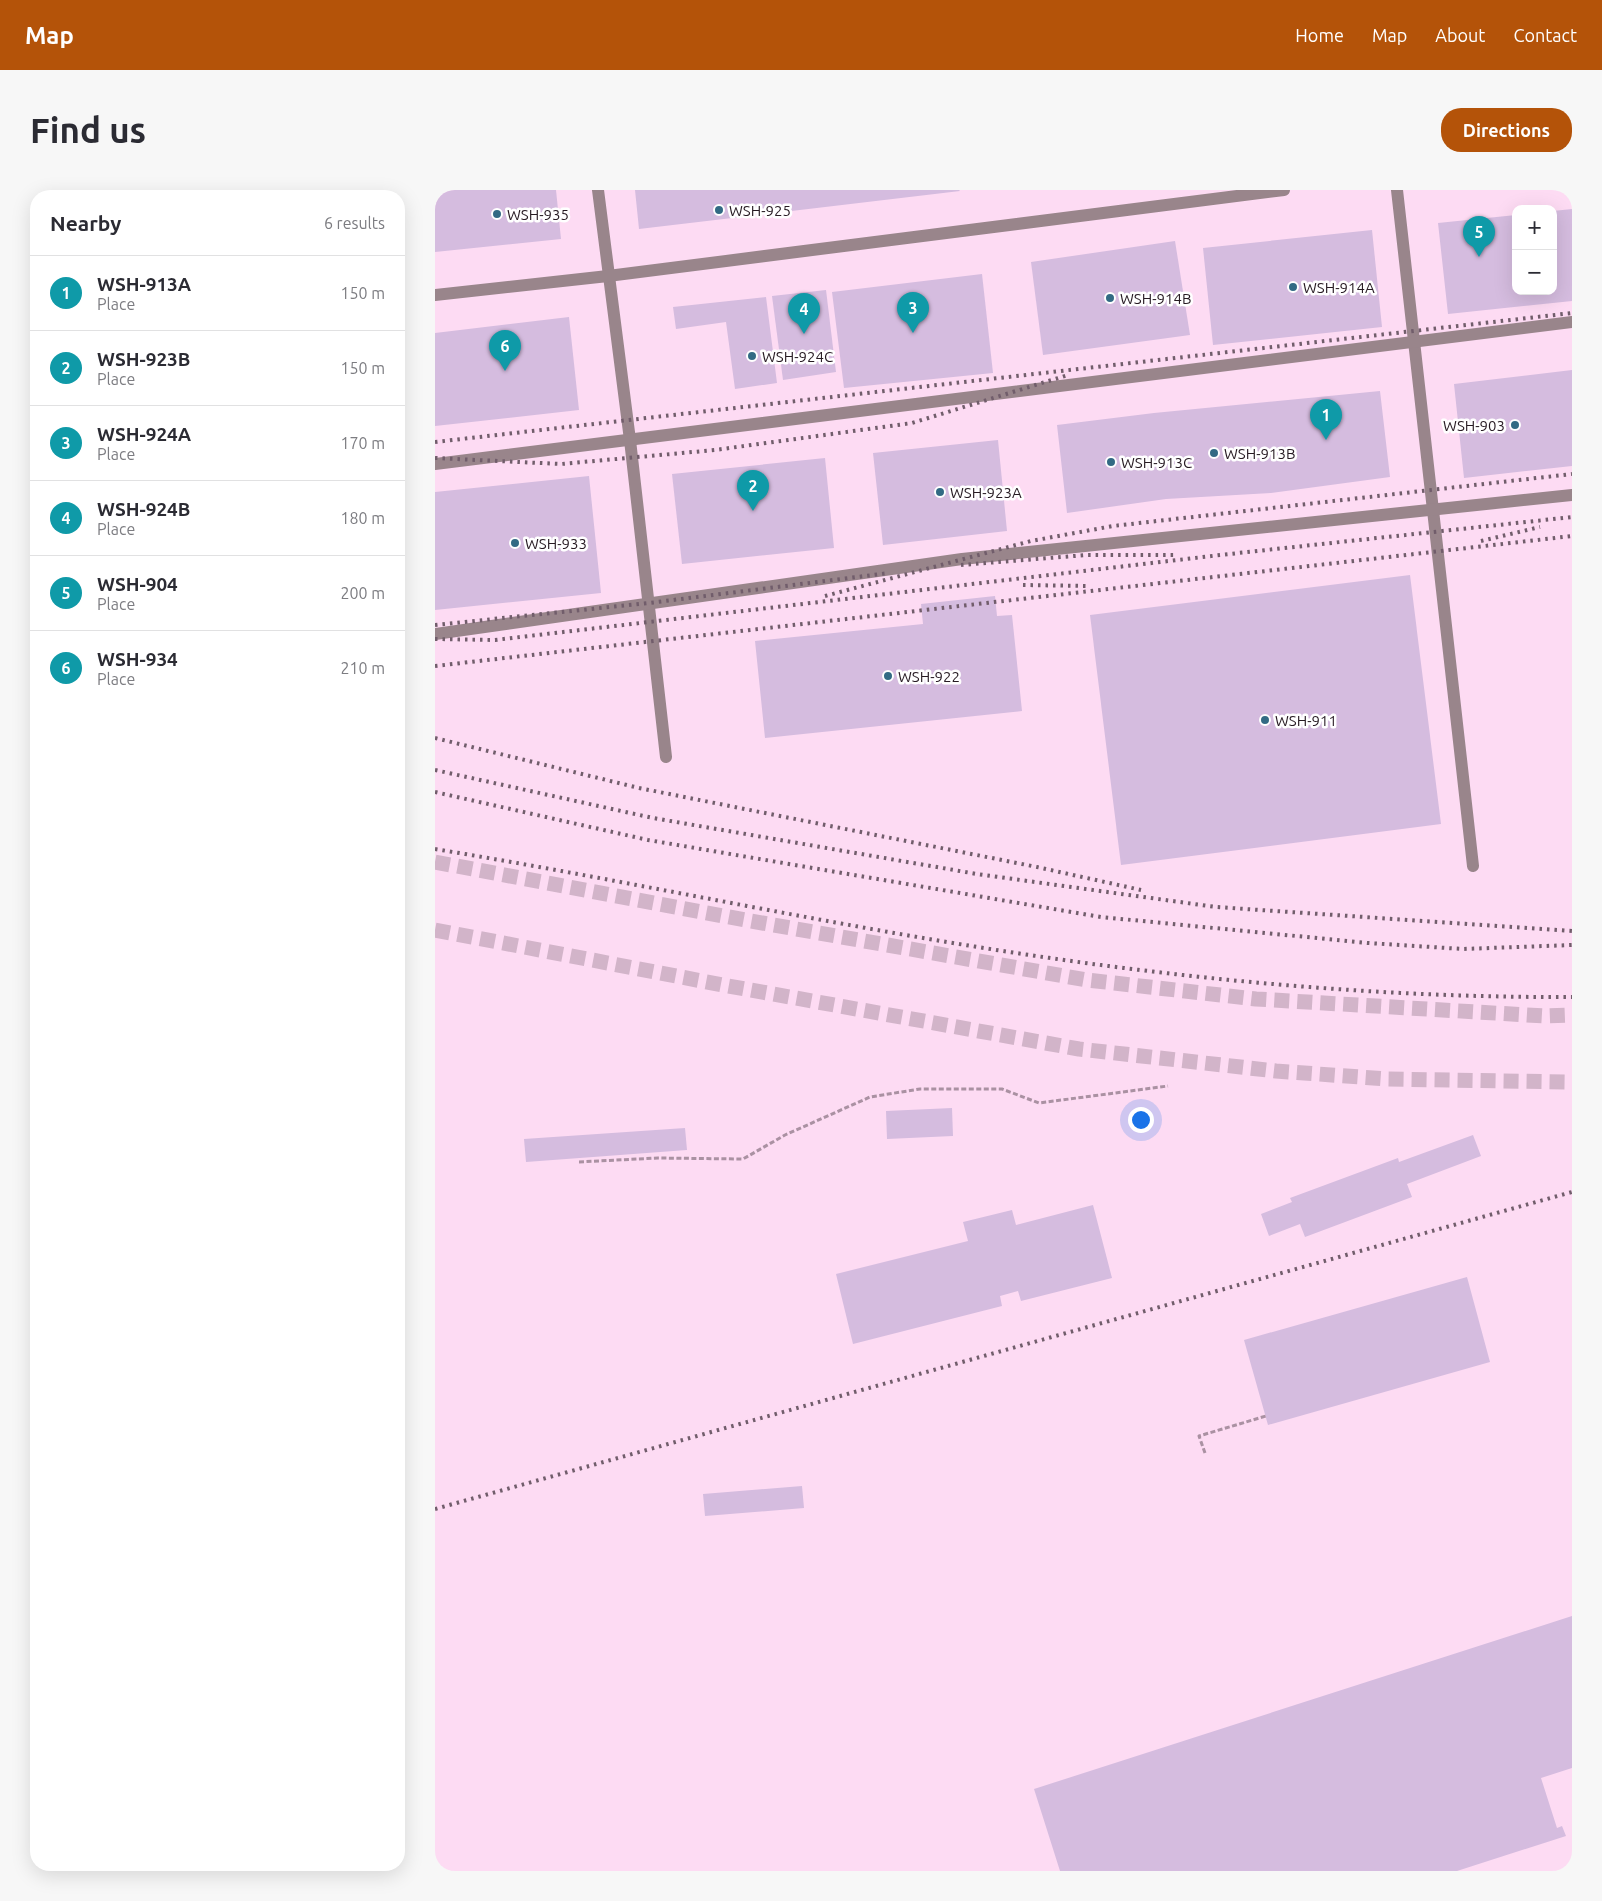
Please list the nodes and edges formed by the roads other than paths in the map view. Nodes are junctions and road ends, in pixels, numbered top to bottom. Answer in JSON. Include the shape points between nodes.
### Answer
{"nodes":[{"id":1,"x":598,"y":190,"type":"edge"},
{"id":2,"x":1284,"y":190,"type":"edge"},
{"id":3,"x":1397,"y":190,"type":"edge"},
{"id":4,"x":608,"y":276,"type":"junction"},
{"id":5,"x":435,"y":295,"type":"edge"},
{"id":6,"x":1572,"y":322,"type":"edge"},
{"id":7,"x":1415,"y":342,"type":"junction"},
{"id":8,"x":630,"y":440,"type":"junction"},
{"id":9,"x":435,"y":464,"type":"edge"},
{"id":10,"x":1572,"y":495,"type":"edge"},
{"id":11,"x":1433,"y":511,"type":"junction"},
{"id":12,"x":649,"y":603,"type":"junction"},
{"id":13,"x":435,"y":634,"type":"edge"},
{"id":14,"x":666,"y":757,"type":"dead end"},
{"id":15,"x":1473,"y":866,"type":"dead end"}],
"edges":[{"from":1,"to":4,"type":"lane"},
{"from":2,"to":4,"type":"lane"},
{"from":3,"to":7,"type":"lane"},
{"from":4,"to":5,"type":"lane"},
{"from":4,"to":8,"type":"lane"},
{"from":6,"to":7,"type":"lane"},
{"from":7,"to":8,"type":"lane"},
{"from":7,"to":11,"type":"lane"},
{"from":8,"to":9,"type":"lane"},
{"from":8,"to":12,"type":"lane"},
{"from":10,"to":11,"type":"lane"},
{"from":11,"to":12,"type":"lane","via":[[962,559]]},
{"from":11,"to":15,"type":"lane"},
{"from":12,"to":13,"type":"lane"},
{"from":12,"to":14,"type":"lane"}]}
